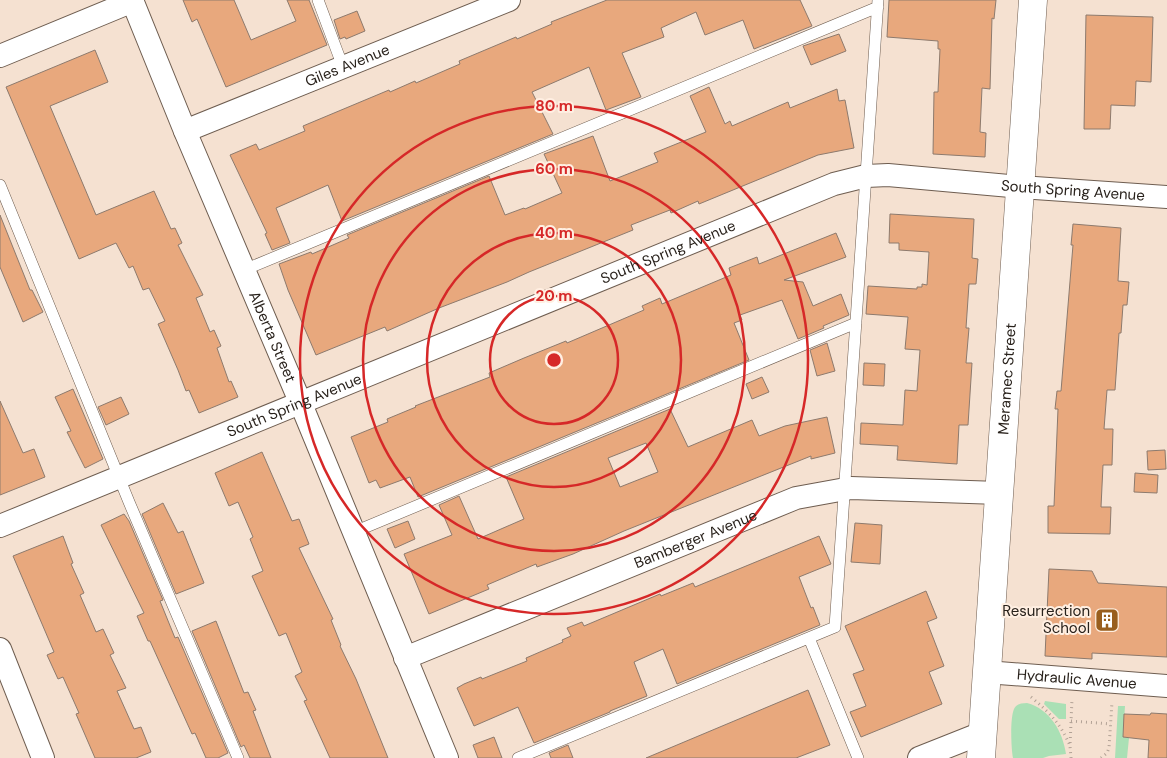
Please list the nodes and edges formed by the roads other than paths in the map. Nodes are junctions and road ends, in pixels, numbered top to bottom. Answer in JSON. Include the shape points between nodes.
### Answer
{"nodes":[{"id":1,"x":318,"y":0,"type":"edge"},
{"id":2,"x":1033,"y":0,"type":"edge"},
{"id":3,"x":132,"y":1,"type":"edge"},
{"id":4,"x":505,"y":1,"type":"edge"},
{"id":5,"x":878,"y":4,"type":"edge"},
{"id":6,"x":0,"y":56,"type":"edge"},
{"id":7,"x":343,"y":67,"type":"junction"},
{"id":8,"x":184,"y":131,"type":"junction"},
{"id":9,"x":866,"y":176,"type":"junction"},
{"id":10,"x":0,"y":185,"type":"edge"},
{"id":11,"x":1020,"y":187,"type":"junction"},
{"id":12,"x":1167,"y":197,"type":"edge"},
{"id":13,"x":244,"y":270,"type":"junction"},
{"id":14,"x":856,"y":323,"type":"junction"},
{"id":15,"x":301,"y":404,"type":"junction"},
{"id":16,"x":119,"y":477,"type":"junction"},
{"id":17,"x":846,"y":489,"type":"junction"},
{"id":18,"x":999,"y":493,"type":"junction"},
{"id":19,"x":0,"y":526,"type":"edge"},
{"id":20,"x":354,"y":532,"type":"junction"},
{"id":21,"x":809,"y":638,"type":"junction"},
{"id":22,"x":0,"y":649,"type":"edge"},
{"id":23,"x":406,"y":658,"type":"junction"},
{"id":24,"x":986,"y":672,"type":"junction"},
{"id":25,"x":1167,"y":686,"type":"edge"},
{"id":26,"x":981,"y":745,"type":"edge"},
{"id":27,"x":43,"y":758,"type":"edge"},
{"id":28,"x":238,"y":758,"type":"edge"},
{"id":29,"x":447,"y":758,"type":"edge"},
{"id":30,"x":518,"y":758,"type":"edge"},
{"id":31,"x":858,"y":758,"type":"edge"},
{"id":32,"x":919,"y":758,"type":"edge"}],
"edges":[{"from":1,"to":7,"type":"lane"},
{"from":2,"to":11,"type":"street","name":"Meramec Street"},
{"from":3,"to":6,"type":"street"},
{"from":3,"to":8,"type":"street","name":"Alberta Street"},
{"from":4,"to":7,"type":"street","name":"Giles Avenue"},
{"from":5,"to":9,"type":"lane"},
{"from":5,"to":13,"type":"lane"},
{"from":7,"to":8,"type":"street","name":"Giles Avenue"},
{"from":8,"to":13,"type":"street","name":"Alberta Street"},
{"from":9,"to":11,"type":"street","name":"South Spring Avenue"},
{"from":9,"to":14,"type":"lane"},
{"from":9,"to":15,"type":"street","name":"South Spring Avenue","via":[[834,184]]},
{"from":10,"to":16,"type":"lane"},
{"from":11,"to":12,"type":"street","name":"South Spring Avenue"},
{"from":11,"to":18,"type":"street","name":"Meramec Street"},
{"from":13,"to":15,"type":"street","name":"Alberta Street"},
{"from":14,"to":17,"type":"lane"},
{"from":14,"to":20,"type":"lane"},
{"from":15,"to":16,"type":"street","name":"South Spring Avenue"},
{"from":15,"to":20,"type":"street","name":"Alberta Street"},
{"from":16,"to":19,"type":"street","name":"South Spring Avenue"},
{"from":16,"to":28,"type":"lane"},
{"from":17,"to":18,"type":"street","name":"Bamberger Avenue"},
{"from":17,"to":21,"type":"lane","via":[[835,627]]},
{"from":17,"to":23,"type":"street","name":"Bamberger Avenue","via":[[796,498]]},
{"from":18,"to":24,"type":"street","name":"Meramec Street"},
{"from":20,"to":23,"type":"street","name":"Alberta Street"},
{"from":21,"to":30,"type":"lane"},
{"from":21,"to":31,"type":"lane"},
{"from":22,"to":27,"type":"street"},
{"from":23,"to":29,"type":"street","name":"Alberta Street"},
{"from":24,"to":25,"type":"street","name":"Hydraulic Avenue"},
{"from":24,"to":26,"type":"street","name":"Meramec Street"},
{"from":26,"to":32,"type":"street"}]}
